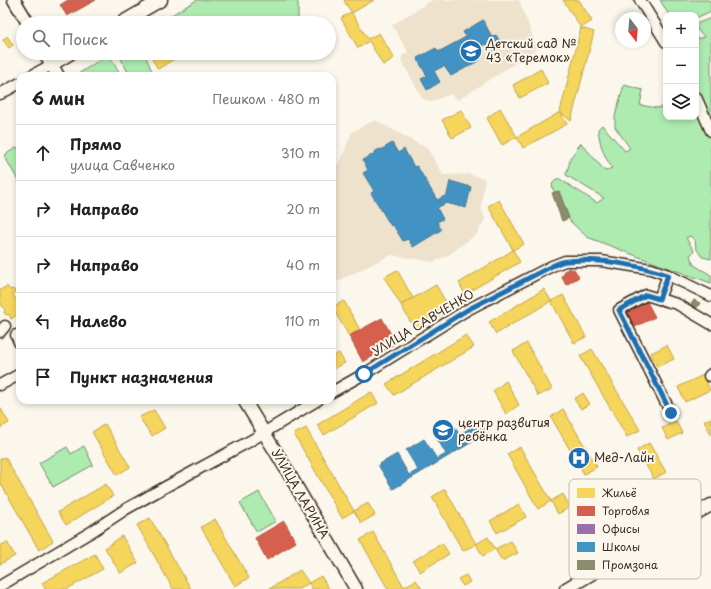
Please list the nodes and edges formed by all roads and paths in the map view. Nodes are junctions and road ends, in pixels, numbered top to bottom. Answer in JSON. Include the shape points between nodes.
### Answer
{"nodes":[{"id":1,"x":14,"y":0,"type":"edge"},
{"id":2,"x":161,"y":0,"type":"edge"},
{"id":3,"x":640,"y":0,"type":"edge"},
{"id":4,"x":24,"y":16,"type":"edge"},
{"id":5,"x":133,"y":16,"type":"edge"},
{"id":6,"x":663,"y":37,"type":"edge"},
{"id":7,"x":48,"y":60,"type":"edge"},
{"id":8,"x":59,"y":60,"type":"edge"},
{"id":9,"x":51,"y":65,"type":"junction"},
{"id":10,"x":39,"y":72,"type":"edge"},
{"id":11,"x":55,"y":72,"type":"edge"},
{"id":12,"x":16,"y":85,"type":"edge"},
{"id":13,"x":0,"y":94,"type":"edge"},
{"id":14,"x":699,"y":103,"type":"edge"},
{"id":15,"x":711,"y":131,"type":"edge"},
{"id":16,"x":668,"y":275,"type":"junction"},
{"id":17,"x":711,"y":296,"type":"edge"},
{"id":18,"x":659,"y":299,"type":"junction"},
{"id":19,"x":711,"y":324,"type":"edge"},
{"id":20,"x":16,"y":376,"type":"edge"},
{"id":21,"x":0,"y":385,"type":"edge"},
{"id":22,"x":336,"y":390,"type":"edge"},
{"id":23,"x":246,"y":404,"type":"edge"},
{"id":24,"x":311,"y":404,"type":"edge"},
{"id":25,"x":671,"y":413,"type":"dead end"},
{"id":26,"x":263,"y":432,"type":"junction"},
{"id":27,"x":711,"y":505,"type":"edge"},
{"id":28,"x":701,"y":511,"type":"edge"},
{"id":29,"x":583,"y":579,"type":"edge"},
{"id":30,"x":0,"y":586,"type":"edge"},
{"id":31,"x":356,"y":589,"type":"edge"},
{"id":32,"x":566,"y":589,"type":"edge"}],
"edges":[{"from":1,"to":4,"type":"main road"},
{"from":2,"to":5,"type":"main road"},
{"from":3,"to":6,"type":"street"},
{"from":7,"to":9,"type":"main road"},
{"from":8,"to":9,"type":"main road"},
{"from":9,"to":10,"type":"street"},
{"from":9,"to":11,"type":"main road"},
{"from":12,"to":13,"type":"street"},
{"from":14,"to":15,"type":"street"},
{"from":16,"to":17,"type":"street","name":"УЛИЦА САВЧЕНКО"},
{"from":16,"to":18,"type":"street"},
{"from":16,"to":22,"type":"street","name":"УЛИЦА САВЧЕНКО","via":[[651,269],[601,261],[565,261],[467,310]]},
{"from":18,"to":19,"type":"street","via":[[677,304]]},
{"from":18,"to":25,"type":"street","via":[[646,295],[619,310]]},
{"from":20,"to":21,"type":"street"},
{"from":23,"to":26,"type":"main road","name":"УЛИЦА ЛАРИНА"},
{"from":24,"to":26,"type":"street"},
{"from":26,"to":30,"type":"street","via":[[126,509]]},
{"from":26,"to":31,"type":"main road","name":"УЛИЦА ЛАРИНА"},
{"from":27,"to":28,"type":"main road"},
{"from":29,"to":32,"type":"main road"}]}
